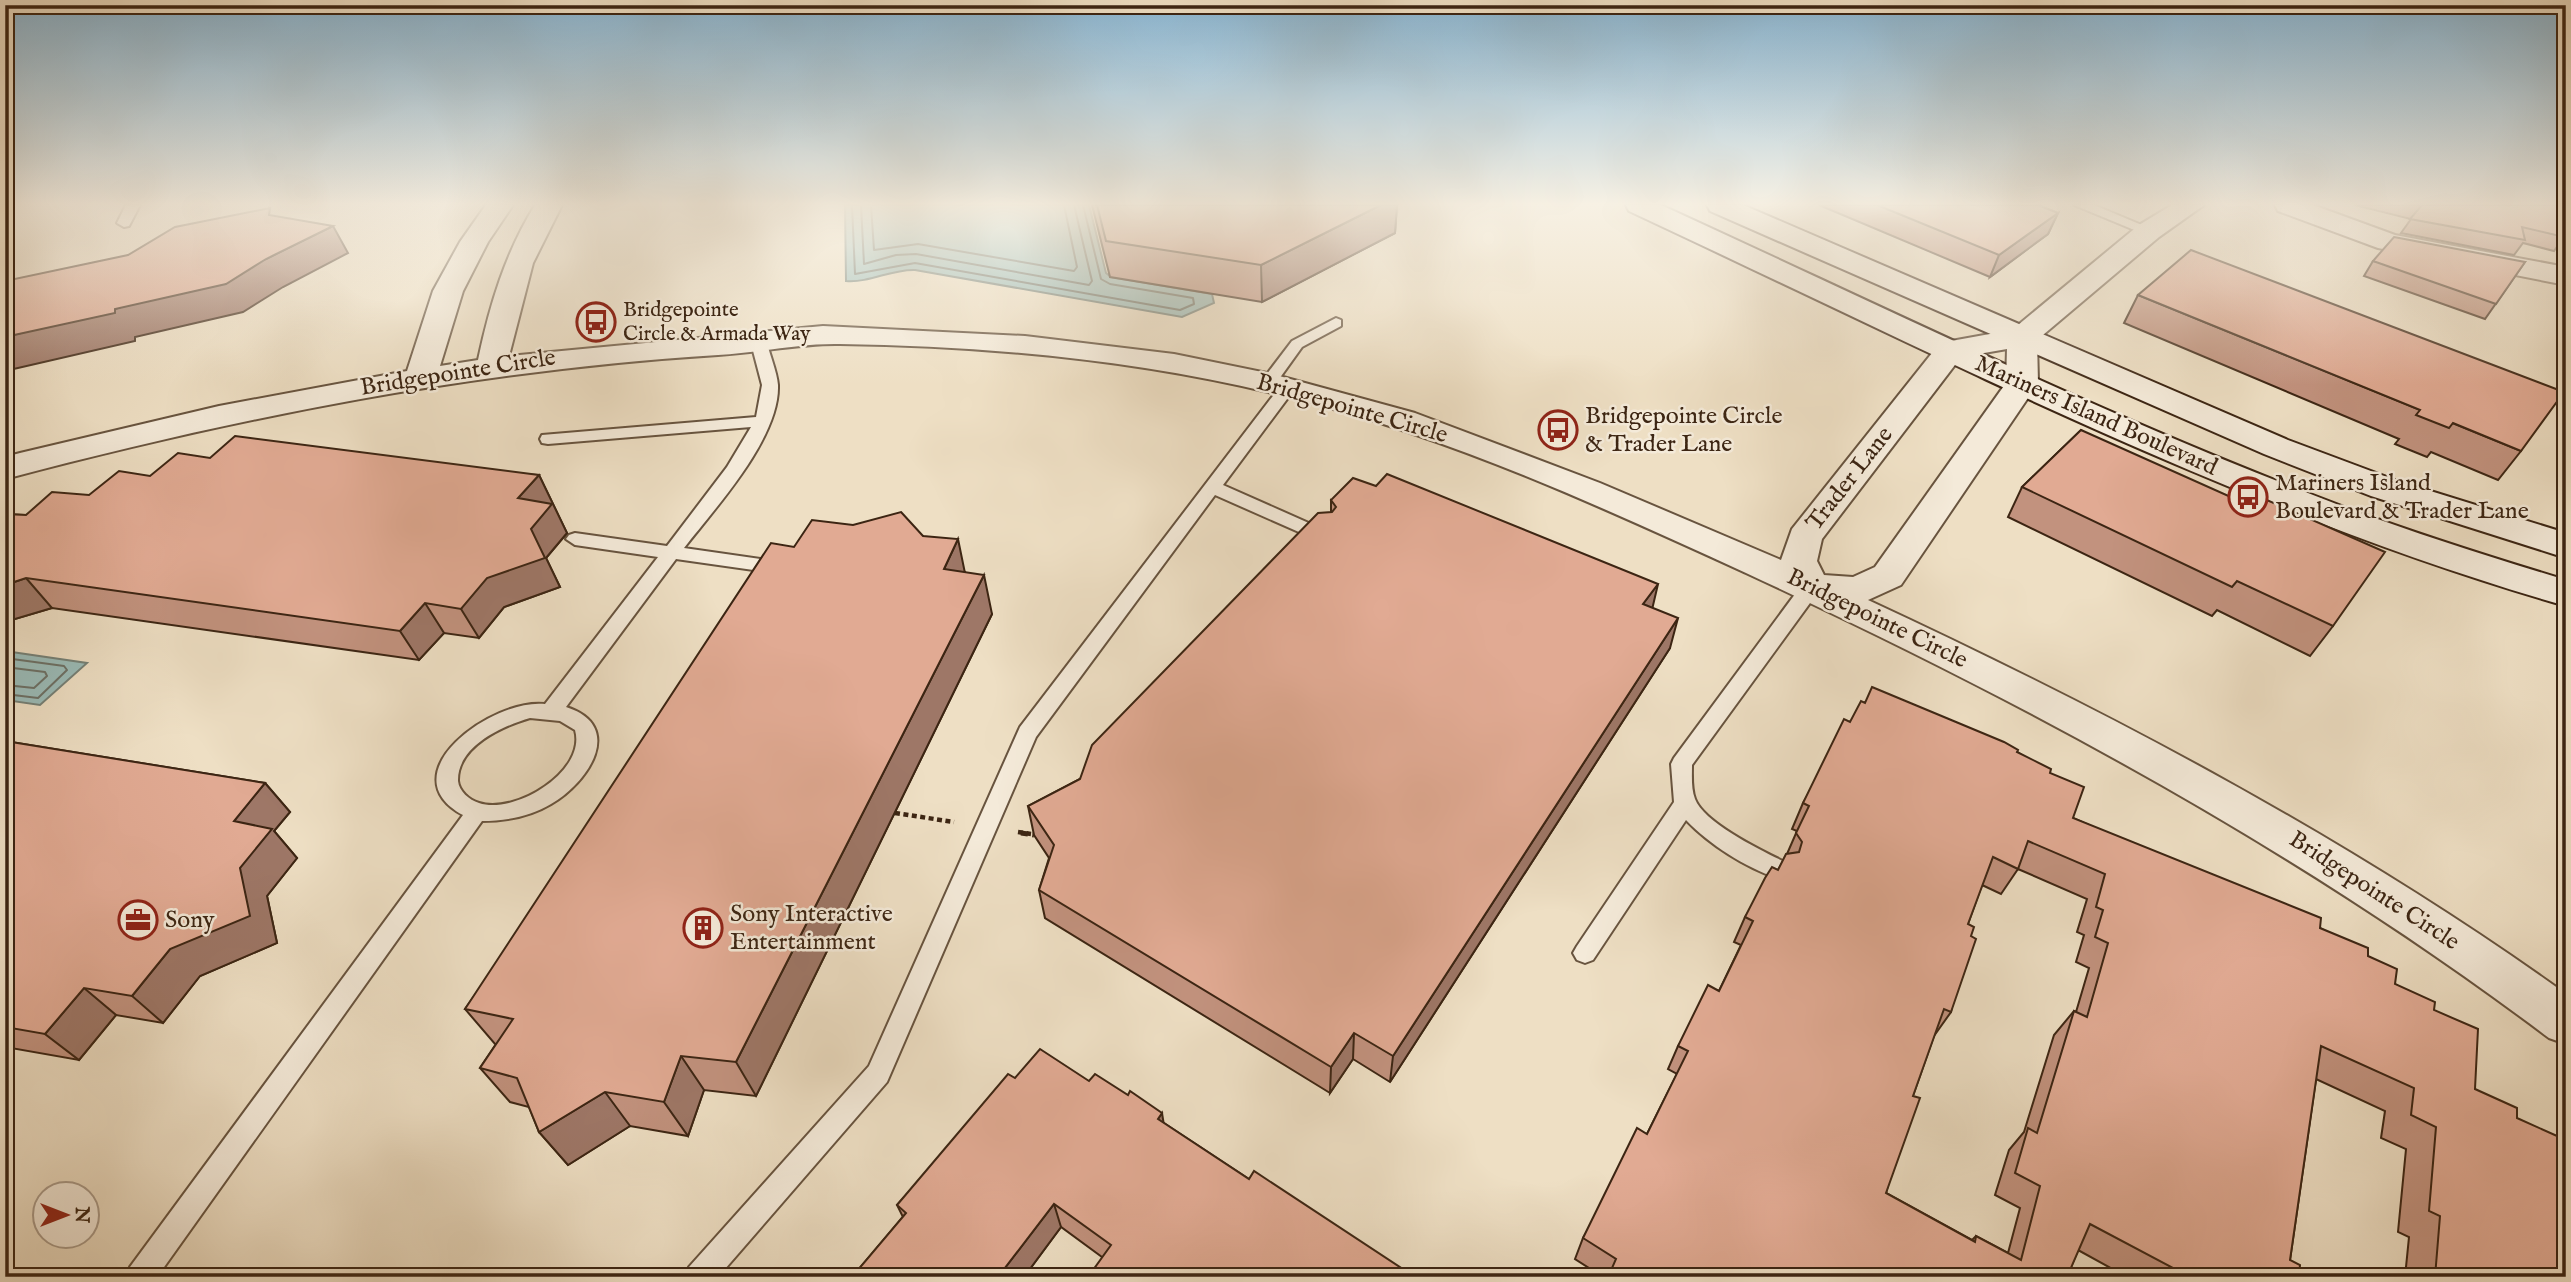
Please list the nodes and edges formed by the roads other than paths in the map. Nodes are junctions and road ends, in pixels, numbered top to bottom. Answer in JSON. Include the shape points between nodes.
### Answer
{"nodes":[{"id":1,"x":462,"y":265,"type":"edge"},
{"id":2,"x":517,"y":265,"type":"edge"},
{"id":3,"x":1767,"y":265,"type":"edge"},
{"id":4,"x":1857,"y":265,"type":"edge"},
{"id":5,"x":2108,"y":265,"type":"edge"},
{"id":6,"x":2508,"y":265,"type":"edge"},
{"id":7,"x":2566,"y":276,"type":"edge"},
{"id":8,"x":1336,"y":323,"type":"dead end"},
{"id":9,"x":2022,"y":337,"type":"junction"},
{"id":10,"x":759,"y":343,"type":"junction"},
{"id":11,"x":1951,"y":350,"type":"junction"},
{"id":12,"x":492,"y":365,"type":"junction"},
{"id":13,"x":421,"y":376,"type":"junction"},
{"id":14,"x":2022,"y":383,"type":"junction"},
{"id":15,"x":1278,"y":385,"type":"junction"},
{"id":16,"x":763,"y":421,"type":"junction"},
{"id":17,"x":548,"y":439,"type":"dead end"},
{"id":18,"x":5,"y":468,"type":"edge"},
{"id":19,"x":1214,"y":488,"type":"junction"},
{"id":20,"x":1324,"y":536,"type":"edge"},
{"id":21,"x":575,"y":539,"type":"dead end"},
{"id":22,"x":2566,"y":546,"type":"edge"},
{"id":23,"x":671,"y":553,"type":"junction"},
{"id":24,"x":802,"y":571,"type":"edge"},
{"id":25,"x":1811,"y":587,"type":"junction"},
{"id":26,"x":2566,"y":593,"type":"edge"},
{"id":27,"x":552,"y":710,"type":"junction"},
{"id":28,"x":1685,"y":804,"type":"junction"},
{"id":29,"x":477,"y":812,"type":"junction"},
{"id":30,"x":1777,"y":869,"type":"edge"},
{"id":31,"x":1585,"y":953,"type":"dead end"},
{"id":32,"x":2566,"y":1022,"type":"edge"},
{"id":33,"x":140,"y":1277,"type":"edge"},
{"id":34,"x":699,"y":1277,"type":"edge"}],
"edges":[{"from":1,"to":13,"type":"street","via":[[448,291]]},
{"from":2,"to":12,"type":"street"},
{"from":3,"to":11,"type":"street","name":"Mariners Island Boulevard"},
{"from":4,"to":9,"type":"street","name":"Mariners Island Boulevard"},
{"from":5,"to":9,"type":"street"},
{"from":6,"to":7,"type":"street"},
{"from":8,"to":15,"type":"lane","via":[[1297,344]]},
{"from":9,"to":11,"type":"street"},
{"from":9,"to":14,"type":"street"},
{"from":9,"to":22,"type":"street","name":"Mariners Island Boulevard","via":[[2336,471]]},
{"from":10,"to":12,"type":"street","name":"Bridgepointe Circle"},
{"from":10,"to":15,"type":"street","name":"Bridgepointe Circle","via":[[790,337],[977,342],[1125,357]]},
{"from":10,"to":16,"type":"lane","via":[[770,385]]},
{"from":11,"to":14,"type":"street","name":"Mariners Island Boulevard"},
{"from":11,"to":25,"type":"street","name":"Trader Lane","via":[[1805,537],[1799,561]]},
{"from":12,"to":13,"type":"street","name":"Bridgepointe Circle"},
{"from":13,"to":18,"type":"street","name":"Bridgepointe Circle","via":[[70,449]]},
{"from":14,"to":25,"type":"street","via":[[1888,576],[1857,590]]},
{"from":14,"to":26,"type":"street","name":"Mariners Island Boulevard","via":[[2237,479],[2365,530]]},
{"from":15,"to":19,"type":"lane"},
{"from":15,"to":25,"type":"street","name":"Bridgepointe Circle","via":[[1389,415],[1461,441],[1654,516]]},
{"from":16,"to":17,"type":"lane"},
{"from":16,"to":23,"type":"lane","via":[[734,470]]},
{"from":19,"to":20,"type":"lane"},
{"from":19,"to":34,"type":"lane","via":[[1027,733],[878,1074]]},
{"from":21,"to":23,"type":"lane"},
{"from":23,"to":24,"type":"lane"},
{"from":23,"to":27,"type":"lane"},
{"from":25,"to":28,"type":"lane","via":[[1681,764]]},
{"from":25,"to":32,"type":"street","name":"Bridgepointe Circle","via":[[2093,726],[2232,803],[2407,909]]},
{"from":27,"to":29,"type":"lane","via":[[506,716],[466,742],[447,777],[450,792],[460,805]]},
{"from":27,"to":29,"type":"lane","via":[[583,724],[589,736],[580,769],[566,785],[523,809]]},
{"from":28,"to":30,"type":"lane","via":[[1750,857]]},
{"from":28,"to":31,"type":"lane"},
{"from":29,"to":33,"type":"lane"}]}
